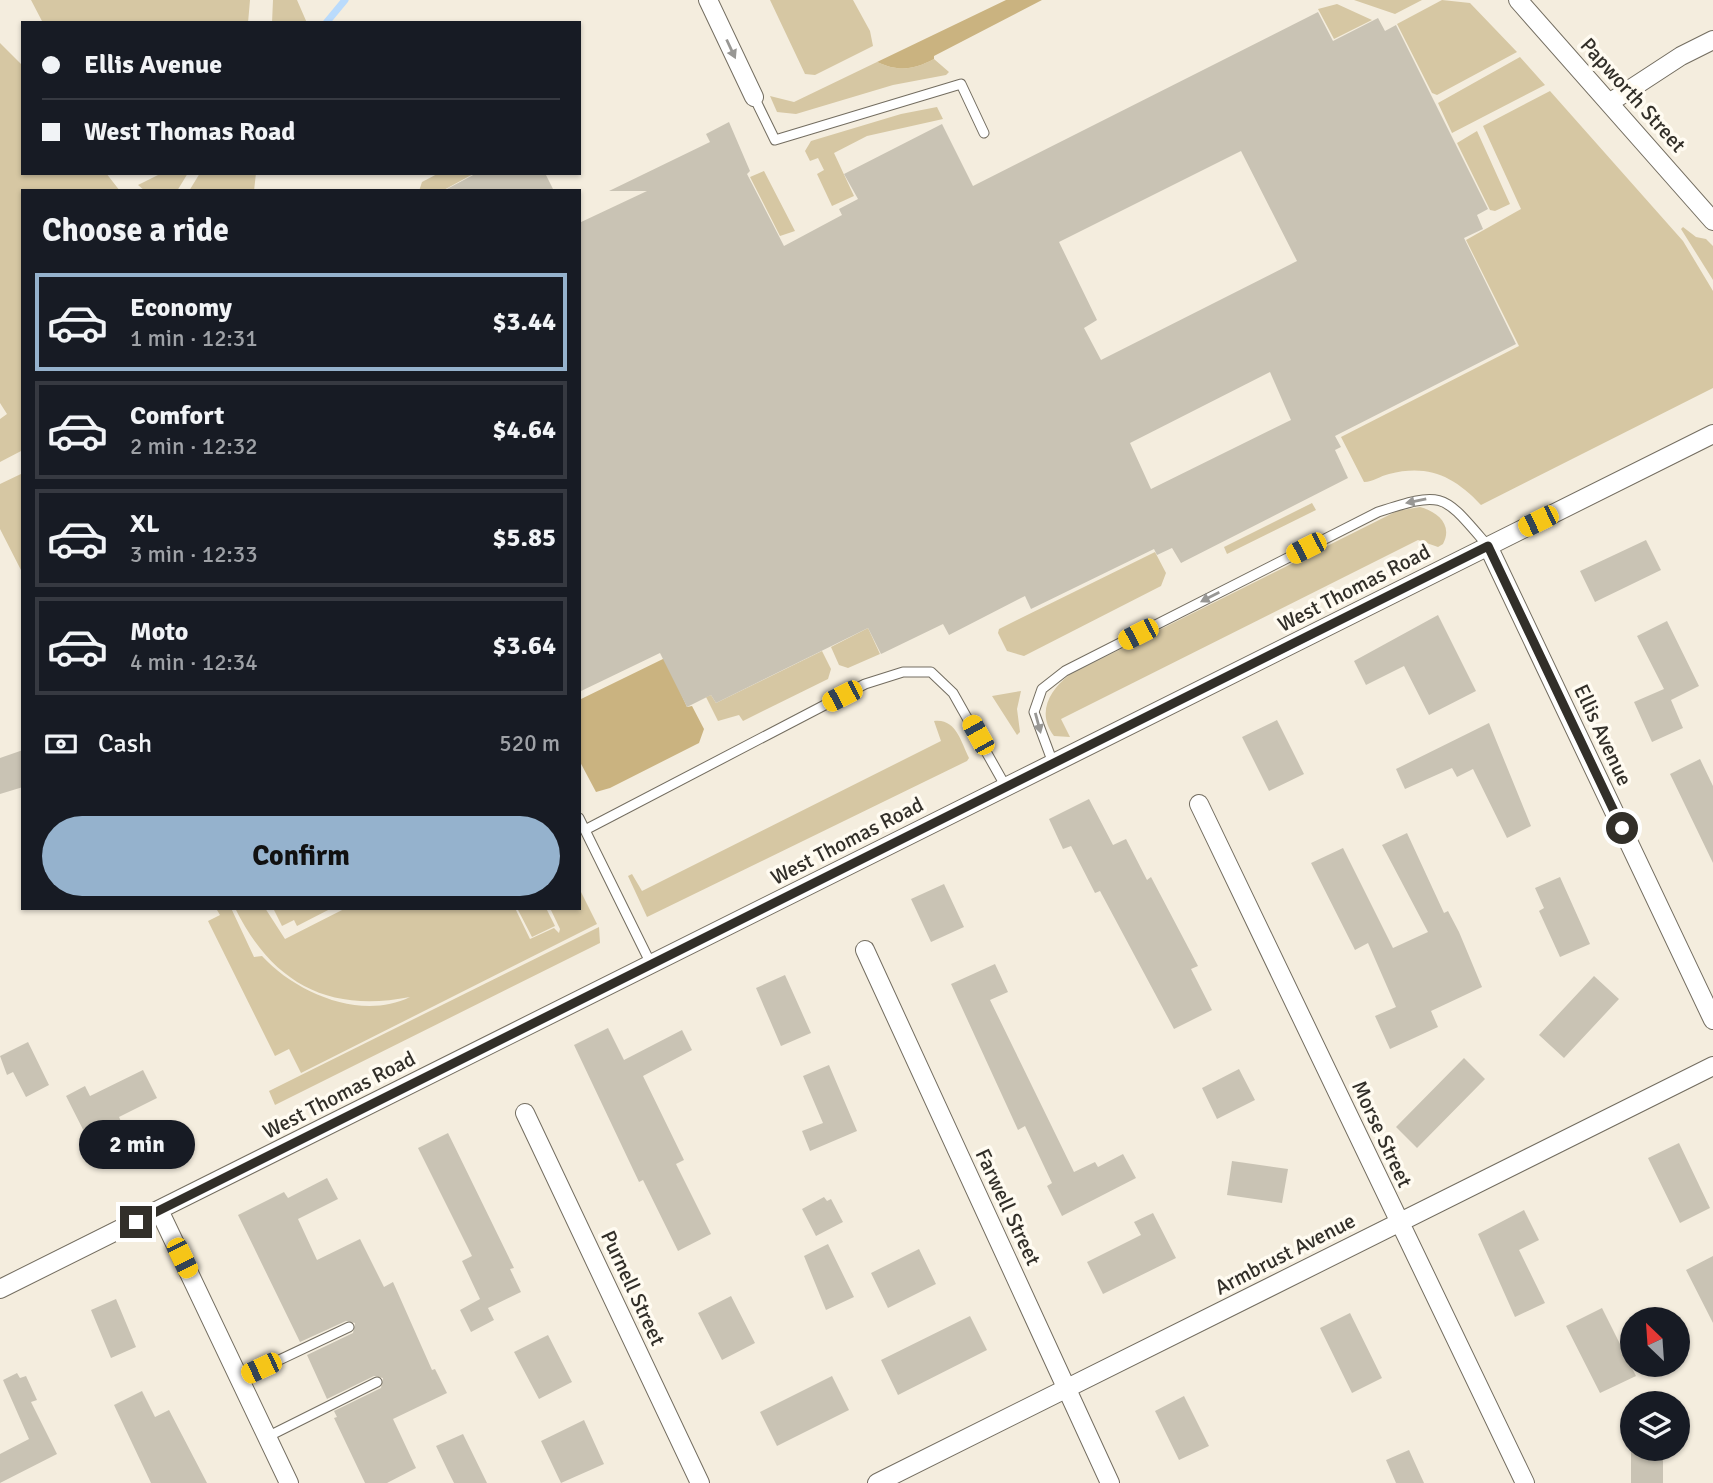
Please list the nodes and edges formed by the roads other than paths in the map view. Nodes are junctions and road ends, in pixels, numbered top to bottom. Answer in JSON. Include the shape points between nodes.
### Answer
{"nodes":[{"id":1,"x":708,"y":0,"type":"edge"},
{"id":2,"x":1518,"y":0,"type":"edge"},
{"id":3,"x":1713,"y":40,"type":"edge"},
{"id":4,"x":754,"y":97,"type":"joint"},
{"id":5,"x":1609,"y":103,"type":"junction"},
{"id":6,"x":984,"y":133,"type":"dead end"},
{"id":7,"x":1713,"y":221,"type":"edge"},
{"id":8,"x":1713,"y":434,"type":"edge"},
{"id":9,"x":1488,"y":546,"type":"junction"},
{"id":10,"x":1053,"y":763,"type":"junction"},
{"id":11,"x":1006,"y":787,"type":"junction"},
{"id":12,"x":1199,"y":804,"type":"dead end"},
{"id":13,"x":581,"y":822,"type":"edge"},
{"id":14,"x":585,"y":830,"type":"junction"},
{"id":15,"x":864,"y":950,"type":"dead end"},
{"id":16,"x":651,"y":964,"type":"junction"},
{"id":17,"x":1713,"y":1020,"type":"edge"},
{"id":18,"x":1713,"y":1066,"type":"edge"},
{"id":19,"x":525,"y":1113,"type":"dead end"},
{"id":20,"x":159,"y":1210,"type":"junction"},
{"id":21,"x":1398,"y":1223,"type":"junction"},
{"id":22,"x":0,"y":1289,"type":"edge"},
{"id":23,"x":349,"y":1327,"type":"dead end"},
{"id":24,"x":239,"y":1379,"type":"junction"},
{"id":25,"x":377,"y":1382,"type":"dead end"},
{"id":26,"x":1066,"y":1389,"type":"junction"},
{"id":27,"x":267,"y":1437,"type":"junction"},
{"id":28,"x":289,"y":1483,"type":"edge"},
{"id":29,"x":700,"y":1483,"type":"edge"},
{"id":30,"x":877,"y":1483,"type":"edge"},
{"id":31,"x":1110,"y":1483,"type":"edge"},
{"id":32,"x":1525,"y":1483,"type":"edge"}],
"edges":[{"from":1,"to":4,"type":"street","one_way":true},
{"from":2,"to":5,"type":"street","name":"Papworth Street"},
{"from":3,"to":5,"type":"street"},
{"from":4,"to":6,"type":"lane","via":[[775,140],[961,84]]},
{"from":5,"to":7,"type":"street","name":"Papworth Street"},
{"from":8,"to":9,"type":"street","name":"West Thomas Road"},
{"from":9,"to":10,"type":"street","name":"West Thomas Road"},
{"from":9,"to":10,"type":"lane","one_way":true,"via":[[1458,511],[1436,498],[1416,499],[1378,512],[1065,671],[1042,689],[1034,712]]},
{"from":9,"to":17,"type":"street","name":"Ellis Avenue"},
{"from":10,"to":11,"type":"street","name":"West Thomas Road"},
{"from":11,"to":14,"type":"lane","via":[[953,693],[931,672],[902,672],[865,684]]},
{"from":11,"to":16,"type":"street","name":"West Thomas Road"},
{"from":12,"to":21,"type":"street","name":"Morse Street"},
{"from":13,"to":14,"type":"lane"},
{"from":14,"to":16,"type":"lane"},
{"from":15,"to":26,"type":"street","name":"Farwell Street"},
{"from":16,"to":20,"type":"street","name":"West Thomas Road"},
{"from":18,"to":21,"type":"street","name":"Armbrust Avenue"},
{"from":19,"to":29,"type":"street","name":"Purnell Street"},
{"from":20,"to":22,"type":"street","name":"West Thomas Road"},
{"from":20,"to":24,"type":"street"},
{"from":21,"to":26,"type":"street","name":"Armbrust Avenue"},
{"from":21,"to":32,"type":"street","name":"Morse Street"},
{"from":23,"to":24,"type":"lane"},
{"from":24,"to":27,"type":"street"},
{"from":25,"to":27,"type":"lane"},
{"from":26,"to":30,"type":"street","name":"Armbrust Avenue"},
{"from":26,"to":31,"type":"street","name":"Farwell Street"},
{"from":27,"to":28,"type":"street"}]}
